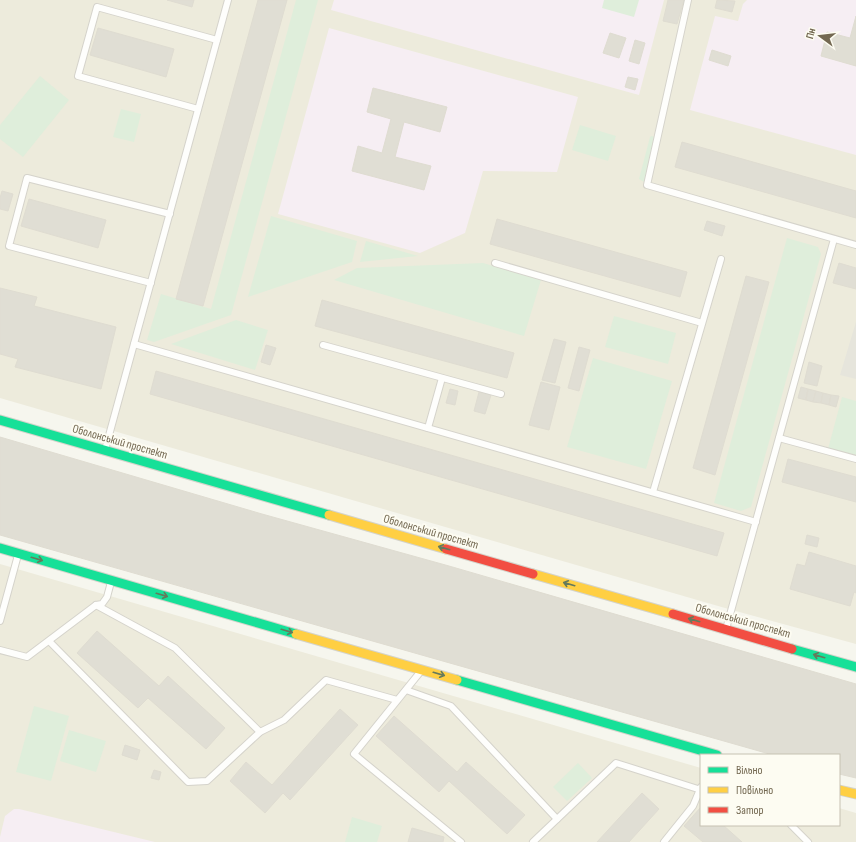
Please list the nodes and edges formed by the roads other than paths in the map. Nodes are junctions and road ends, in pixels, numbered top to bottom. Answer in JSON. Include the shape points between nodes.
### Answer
{"nodes":[{"id":1,"x":228,"y":0,"type":"edge"},
{"id":2,"x":688,"y":0,"type":"edge"},
{"id":3,"x":217,"y":40,"type":"junction"},
{"id":4,"x":198,"y":109,"type":"junction"},
{"id":5,"x":170,"y":214,"type":"junction"},
{"id":6,"x":834,"y":239,"type":"junction"},
{"id":7,"x":856,"y":245,"type":"edge"},
{"id":8,"x":721,"y":259,"type":"dead end"},
{"id":9,"x":495,"y":263,"type":"dead end"},
{"id":10,"x":151,"y":283,"type":"junction"},
{"id":11,"x":702,"y":323,"type":"junction"},
{"id":12,"x":134,"y":344,"type":"junction"},
{"id":13,"x":323,"y":345,"type":"dead end"},
{"id":14,"x":442,"y":378,"type":"junction"},
{"id":15,"x":501,"y":394,"type":"dead end"},
{"id":16,"x":0,"y":420,"type":"edge"},
{"id":17,"x":428,"y":428,"type":"junction"},
{"id":18,"x":779,"y":438,"type":"junction"},
{"id":19,"x":105,"y":450,"type":"junction"},
{"id":20,"x":856,"y":459,"type":"edge"},
{"id":21,"x":653,"y":492,"type":"junction"},
{"id":22,"x":756,"y":522,"type":"junction"},
{"id":23,"x":0,"y":548,"type":"edge"},
{"id":24,"x":19,"y":554,"type":"junction"},
{"id":25,"x":111,"y":581,"type":"junction"},
{"id":26,"x":96,"y":606,"type":"junction"},
{"id":27,"x":0,"y":621,"type":"edge"},
{"id":28,"x":726,"y":629,"type":"junction"},
{"id":29,"x":49,"y":641,"type":"junction"},
{"id":30,"x":0,"y":650,"type":"edge"},
{"id":31,"x":856,"y":667,"type":"edge"},
{"id":32,"x":423,"y":669,"type":"junction"},
{"id":33,"x":406,"y":690,"type":"junction"},
{"id":34,"x":397,"y":700,"type":"junction"},
{"id":35,"x":260,"y":732,"type":"junction"},
{"id":36,"x":713,"y":754,"type":"edge"},
{"id":37,"x":700,"y":789,"type":"edge"},
{"id":38,"x":840,"y":790,"type":"edge"},
{"id":39,"x":700,"y":791,"type":"edge"},
{"id":40,"x":856,"y":794,"type":"edge"},
{"id":41,"x":557,"y":819,"type":"junction"},
{"id":42,"x":792,"y":826,"type":"edge"},
{"id":43,"x":461,"y":842,"type":"edge"},
{"id":44,"x":533,"y":842,"type":"edge"},
{"id":45,"x":664,"y":842,"type":"edge"},
{"id":46,"x":808,"y":842,"type":"edge"}],
"edges":[{"from":1,"to":3,"type":"lane"},
{"from":2,"to":6,"type":"lane","via":[[647,185]]},
{"from":3,"to":4,"type":"lane"},
{"from":3,"to":4,"type":"lane","via":[[97,7],[78,76]]},
{"from":4,"to":5,"type":"lane"},
{"from":5,"to":10,"type":"lane"},
{"from":5,"to":10,"type":"lane","via":[[27,178],[9,246]]},
{"from":6,"to":7,"type":"lane"},
{"from":6,"to":18,"type":"lane"},
{"from":8,"to":11,"type":"lane"},
{"from":9,"to":11,"type":"lane"},
{"from":10,"to":12,"type":"lane"},
{"from":11,"to":21,"type":"lane"},
{"from":12,"to":17,"type":"lane"},
{"from":12,"to":19,"type":"lane"},
{"from":13,"to":14,"type":"lane"},
{"from":14,"to":15,"type":"lane"},
{"from":14,"to":17,"type":"lane"},
{"from":16,"to":19,"type":"main road","name":"Оболонський проспект"},
{"from":17,"to":21,"type":"lane"},
{"from":18,"to":20,"type":"lane"},
{"from":18,"to":22,"type":"lane"},
{"from":28,"to":19,"type":"main road","name":"Оболонський проспект","one_way":true},
{"from":21,"to":22,"type":"lane"},
{"from":22,"to":28,"type":"lane"},
{"from":23,"to":24,"type":"main road"},
{"from":24,"to":25,"type":"main road","one_way":true},
{"from":24,"to":27,"type":"lane"},
{"from":25,"to":26,"type":"lane","via":[[107,597],[102,604]]},
{"from":25,"to":32,"type":"main road","one_way":true},
{"from":26,"to":29,"type":"lane"},
{"from":26,"to":35,"type":"lane","via":[[175,648]]},
{"from":31,"to":28,"type":"main road","name":"Оболонський проспект","one_way":true},
{"from":29,"to":30,"type":"lane","via":[[27,657]]},
{"from":29,"to":35,"type":"lane","via":[[188,782],[207,781]]},
{"from":32,"to":33,"type":"lane"},
{"from":32,"to":36,"type":"main road","one_way":true},
{"from":33,"to":34,"type":"lane"},
{"from":33,"to":41,"type":"lane","via":[[451,706]]},
{"from":34,"to":35,"type":"lane","via":[[326,680],[284,720]]},
{"from":34,"to":43,"type":"lane","via":[[354,754]]},
{"from":37,"to":41,"type":"lane","via":[[616,763]]},
{"from":38,"to":40,"type":"main road"},
{"from":39,"to":45,"type":"lane","via":[[693,806]]},
{"from":41,"to":44,"type":"lane"},
{"from":42,"to":46,"type":"lane"}]}
